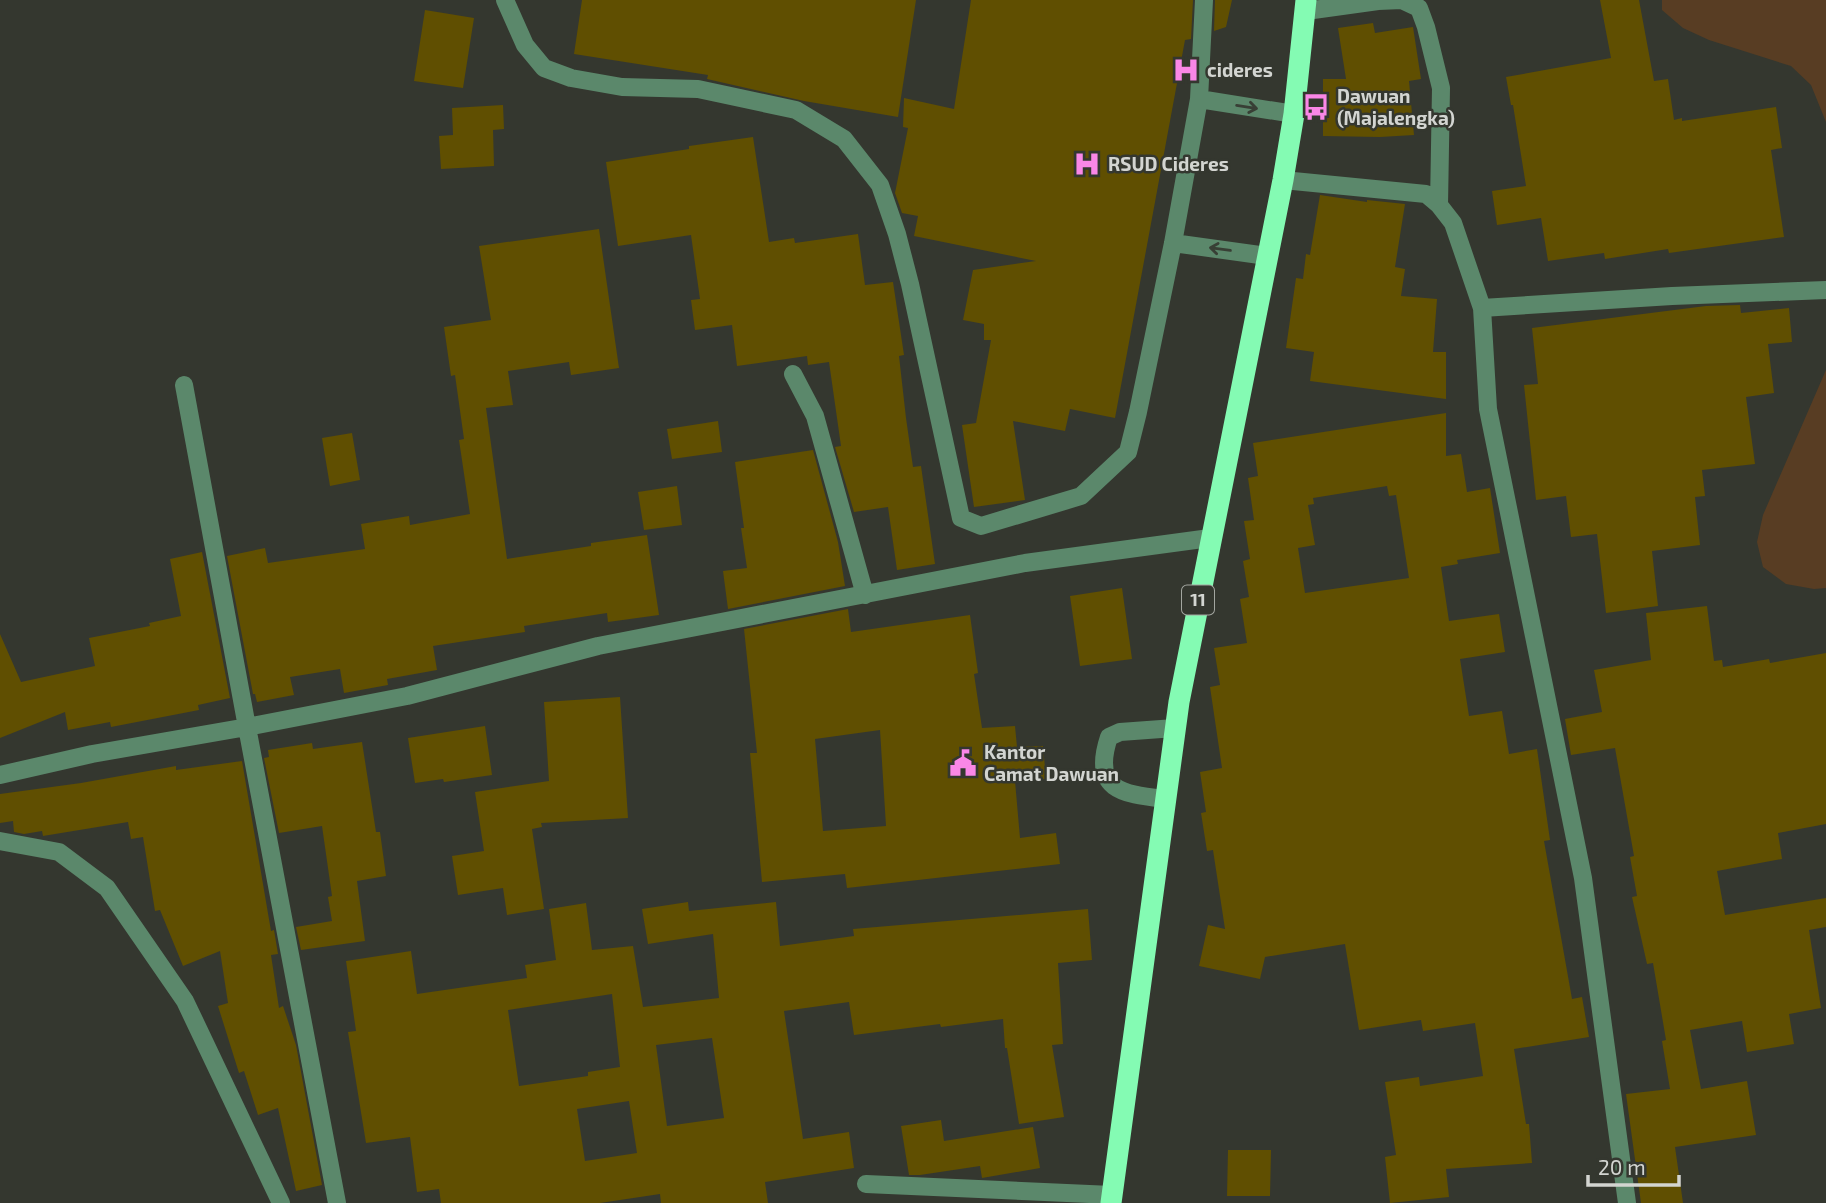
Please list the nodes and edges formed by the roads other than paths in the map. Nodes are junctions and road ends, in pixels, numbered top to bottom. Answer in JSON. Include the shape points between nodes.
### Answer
{"nodes":[{"id":1,"x":505,"y":0,"type":"edge"},
{"id":2,"x":1204,"y":0,"type":"edge"},
{"id":3,"x":1417,"y":4,"type":"edge"},
{"id":4,"x":1306,"y":6,"type":"edge"},
{"id":5,"x":1199,"y":99,"type":"junction"},
{"id":6,"x":1294,"y":114,"type":"junction"},
{"id":7,"x":1283,"y":180,"type":"junction"},
{"id":8,"x":1439,"y":205,"type":"junction"},
{"id":9,"x":1174,"y":243,"type":"junction"},
{"id":10,"x":1267,"y":256,"type":"junction"},
{"id":11,"x":1826,"y":290,"type":"edge"},
{"id":12,"x":1482,"y":308,"type":"junction"},
{"id":13,"x":793,"y":374,"type":"dead end"},
{"id":14,"x":184,"y":385,"type":"dead end"},
{"id":15,"x":1210,"y":538,"type":"junction"},
{"id":16,"x":865,"y":596,"type":"junction"},
{"id":17,"x":247,"y":727,"type":"junction"},
{"id":18,"x":1175,"y":728,"type":"junction"},
{"id":19,"x":0,"y":775,"type":"edge"},
{"id":20,"x":1165,"y":799,"type":"junction"},
{"id":21,"x":0,"y":841,"type":"edge"},
{"id":22,"x":866,"y":1184,"type":"dead end"},
{"id":23,"x":1112,"y":1199,"type":"edge"},
{"id":24,"x":281,"y":1203,"type":"edge"},
{"id":25,"x":337,"y":1203,"type":"edge"},
{"id":26,"x":1627,"y":1203,"type":"edge"}],
"edges":[{"from":1,"to":9,"type":"street","via":[[524,45],[544,68],[622,87],[698,89],[796,110],[844,139],[880,185],[910,284],[961,518],[982,526],[1081,496],[1128,452]]},
{"from":2,"to":5,"type":"street"},
{"from":3,"to":4,"type":"street","via":[[1402,0]]},
{"from":3,"to":8,"type":"street","via":[[1440,88]]},
{"from":4,"to":6,"type":"highway","number":"11"},
{"from":5,"to":6,"type":"street","one_way":true},
{"from":5,"to":9,"type":"street"},
{"from":6,"to":7,"type":"highway","number":"11"},
{"from":7,"to":8,"type":"street","via":[[1426,194]]},
{"from":7,"to":10,"type":"highway","number":"11"},
{"from":8,"to":12,"type":"street","via":[[1453,223]]},
{"from":10,"to":9,"type":"street","one_way":true},
{"from":10,"to":15,"type":"highway","number":"11"},
{"from":11,"to":12,"type":"street"},
{"from":12,"to":26,"type":"street","via":[[1488,409],[1583,878]]},
{"from":13,"to":16,"type":"street","via":[[814,416]]},
{"from":14,"to":17,"type":"street"},
{"from":15,"to":16,"type":"street","via":[[1025,563]]},
{"from":15,"to":18,"type":"highway","number":"11"},
{"from":16,"to":17,"type":"street","via":[[598,646],[407,696]]},
{"from":17,"to":19,"type":"street"},
{"from":17,"to":25,"type":"street"},
{"from":18,"to":20,"type":"highway","number":"11"},
{"from":18,"to":20,"type":"street","via":[[1120,732],[1109,737],[1103,755],[1112,785],[1128,795]]},
{"from":20,"to":23,"type":"highway","number":"11"},
{"from":21,"to":24,"type":"street","via":[[59,852],[107,888],[185,1001]]},
{"from":22,"to":23,"type":"street"}]}
